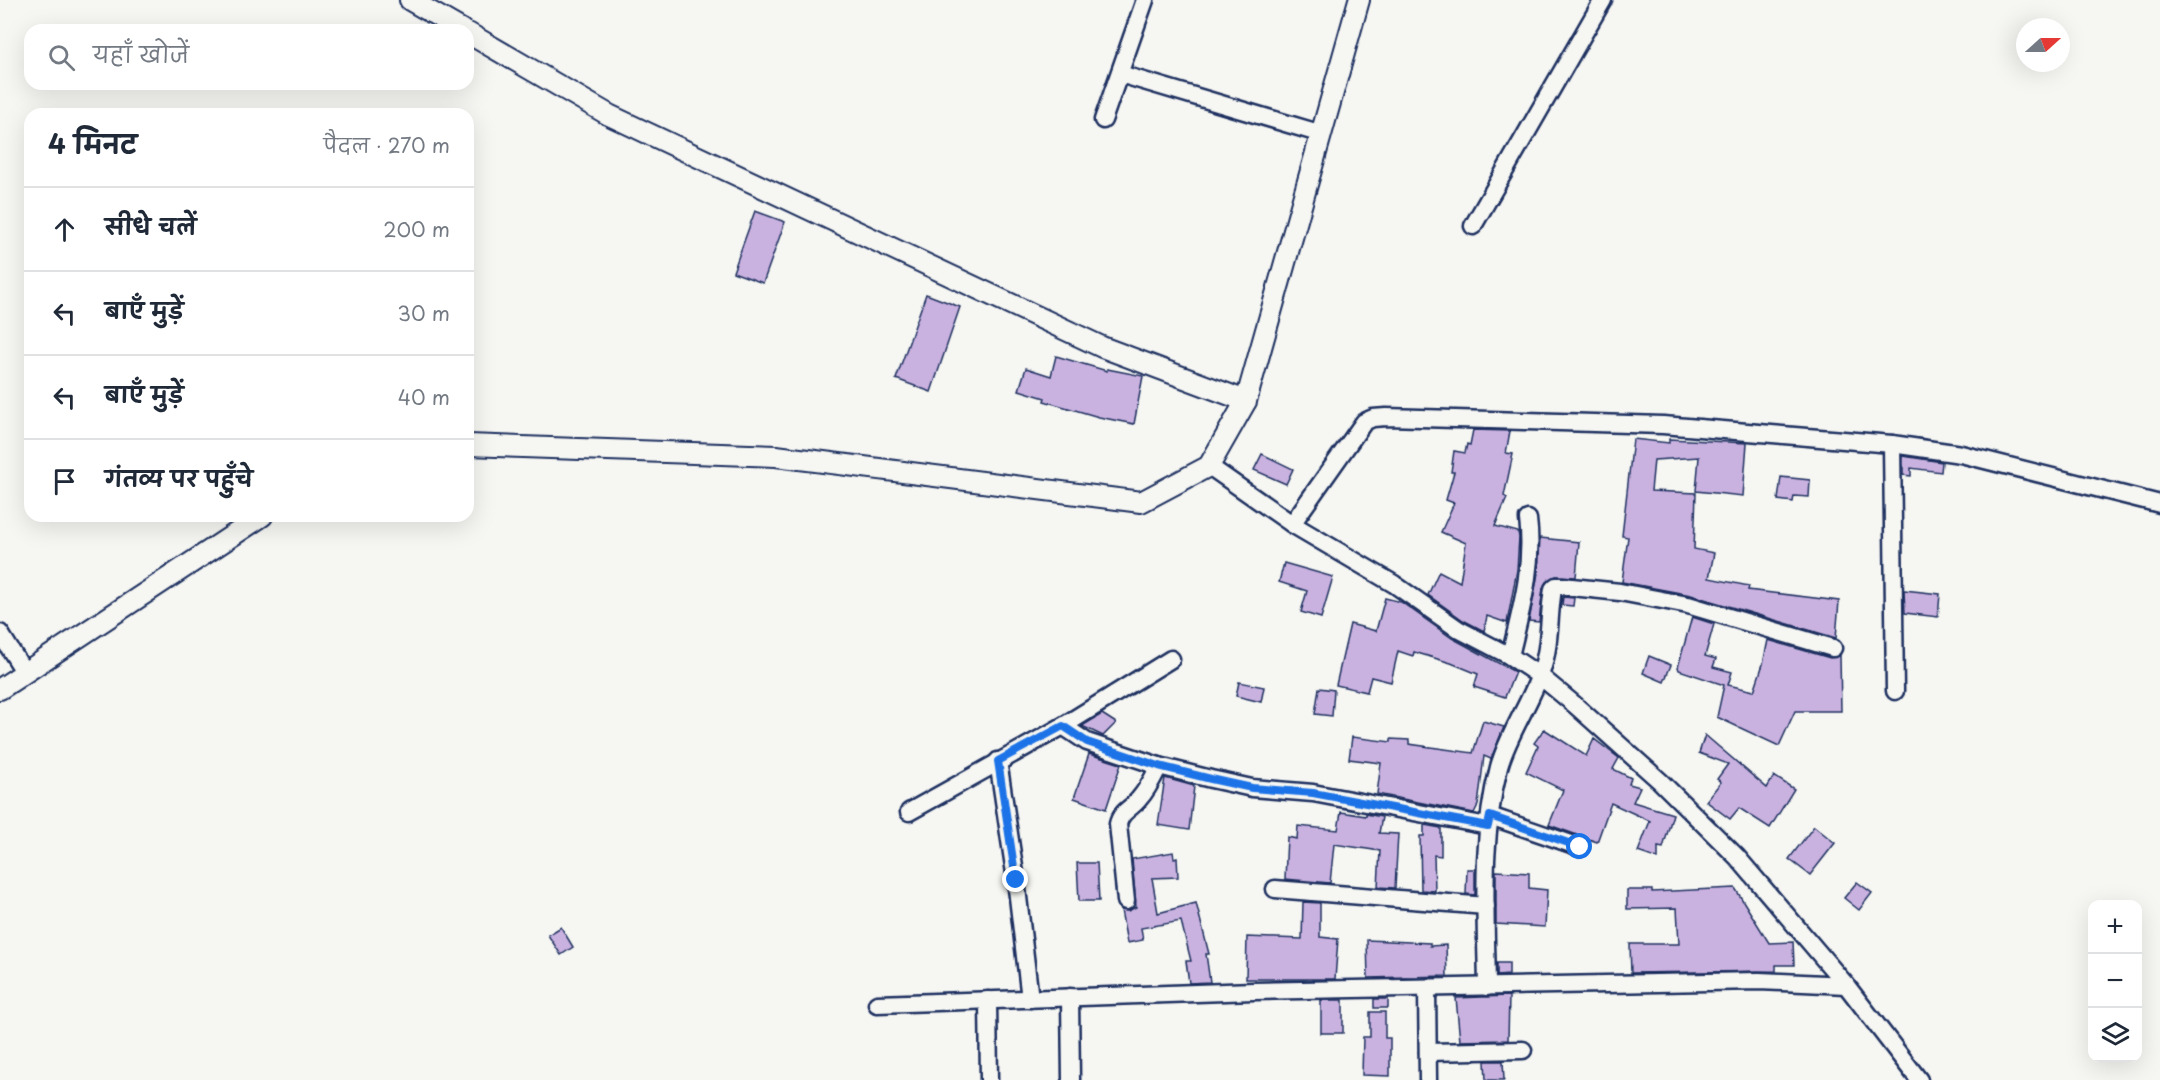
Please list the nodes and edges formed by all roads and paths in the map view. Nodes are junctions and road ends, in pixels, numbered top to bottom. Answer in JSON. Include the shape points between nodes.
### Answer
{"nodes":[{"id":1,"x":410,"y":0,"type":"edge"},
{"id":2,"x":1144,"y":0,"type":"edge"},
{"id":3,"x":1359,"y":0,"type":"edge"},
{"id":4,"x":1603,"y":0,"type":"edge"},
{"id":5,"x":452,"y":24,"type":"edge"},
{"id":6,"x":474,"y":36,"type":"edge"},
{"id":7,"x":1120,"y":74,"type":"junction"},
{"id":8,"x":1103,"y":120,"type":"dead end"},
{"id":9,"x":1322,"y":134,"type":"junction"},
{"id":10,"x":1473,"y":226,"type":"dead end"},
{"id":11,"x":1246,"y":400,"type":"junction"},
{"id":12,"x":1892,"y":444,"type":"junction"},
{"id":13,"x":474,"y":445,"type":"edge"},
{"id":14,"x":1209,"y":466,"type":"junction"},
{"id":15,"x":2160,"y":504,"type":"edge"},
{"id":16,"x":1528,"y":519,"type":"dead end"},
{"id":17,"x":253,"y":522,"type":"edge"},
{"id":18,"x":1292,"y":524,"type":"junction"},
{"id":19,"x":0,"y":633,"type":"edge"},
{"id":20,"x":1833,"y":648,"type":"dead end"},
{"id":21,"x":1510,"y":656,"type":"junction"},
{"id":22,"x":1171,"y":659,"type":"dead end"},
{"id":23,"x":25,"y":673,"type":"junction"},
{"id":24,"x":1540,"y":676,"type":"junction"},
{"id":25,"x":0,"y":689,"type":"edge"},
{"id":26,"x":1894,"y":691,"type":"dead end"},
{"id":27,"x":1063,"y":726,"type":"junction"},
{"id":28,"x":998,"y":761,"type":"junction"},
{"id":29,"x":1159,"y":766,"type":"junction"},
{"id":30,"x":909,"y":812,"type":"dead end"},
{"id":31,"x":1489,"y":821,"type":"junction"},
{"id":32,"x":1580,"y":847,"type":"dead end"},
{"id":33,"x":1275,"y":889,"type":"dead end"},
{"id":34,"x":1126,"y":901,"type":"dead end"},
{"id":35,"x":1486,"y":906,"type":"junction"},
{"id":36,"x":1846,"y":985,"type":"junction"},
{"id":37,"x":1486,"y":987,"type":"junction"},
{"id":38,"x":1427,"y":988,"type":"junction"},
{"id":39,"x":1070,"y":997,"type":"junction"},
{"id":40,"x":1030,"y":999,"type":"junction"},
{"id":41,"x":988,"y":1000,"type":"junction"},
{"id":42,"x":877,"y":1004,"type":"dead end"},
{"id":43,"x":1523,"y":1050,"type":"dead end"},
{"id":44,"x":1428,"y":1052,"type":"junction"},
{"id":45,"x":989,"y":1080,"type":"edge"},
{"id":46,"x":1071,"y":1080,"type":"edge"},
{"id":47,"x":1428,"y":1080,"type":"edge"},
{"id":48,"x":1919,"y":1080,"type":"edge"}],
"edges":[{"from":1,"to":5,"type":"street"},
{"from":2,"to":7,"type":"street"},
{"from":3,"to":9,"type":"street"},
{"from":4,"to":10,"type":"street"},
{"from":6,"to":11,"type":"street","via":[[630,125],[1102,347]]},
{"from":7,"to":8,"type":"street"},
{"from":7,"to":9,"type":"street"},
{"from":9,"to":11,"type":"street"},
{"from":11,"to":14,"type":"street"},
{"from":12,"to":15,"type":"street","via":[[1961,454]]},
{"from":12,"to":18,"type":"street","via":[[1663,424],[1373,418],[1356,432]]},
{"from":12,"to":26,"type":"street"},
{"from":13,"to":14,"type":"street","via":[[776,456],[1141,502]]},
{"from":14,"to":18,"type":"street"},
{"from":16,"to":21,"type":"street","via":[[1531,548],[1527,583]]},
{"from":17,"to":23,"type":"street"},
{"from":18,"to":21,"type":"street","via":[[1394,584],[1458,629]]},
{"from":19,"to":23,"type":"street"},
{"from":20,"to":24,"type":"street","via":[[1688,605],[1620,592],[1556,586]]},
{"from":21,"to":24,"type":"street"},
{"from":22,"to":27,"type":"street"},
{"from":23,"to":25,"type":"street"},
{"from":24,"to":31,"type":"street","via":[[1500,766]]},
{"from":24,"to":36,"type":"street","via":[[1660,781],[1737,857]]},
{"from":27,"to":28,"type":"street"},
{"from":27,"to":29,"type":"street","via":[[1087,742]]},
{"from":28,"to":30,"type":"street"},
{"from":28,"to":40,"type":"street"},
{"from":29,"to":31,"type":"street","via":[[1252,788],[1313,793]]},
{"from":29,"to":34,"type":"street","via":[[1151,783],[1120,816],[1118,824]]},
{"from":31,"to":32,"type":"street"},
{"from":31,"to":35,"type":"street"},
{"from":33,"to":35,"type":"street"},
{"from":35,"to":37,"type":"street"},
{"from":36,"to":37,"type":"street","via":[[1759,981]]},
{"from":36,"to":48,"type":"street"},
{"from":37,"to":38,"type":"street"},
{"from":38,"to":39,"type":"street"},
{"from":38,"to":44,"type":"street"},
{"from":39,"to":40,"type":"street"},
{"from":39,"to":46,"type":"street"},
{"from":40,"to":41,"type":"street"},
{"from":41,"to":42,"type":"street"},
{"from":41,"to":45,"type":"street"},
{"from":43,"to":44,"type":"street"},
{"from":44,"to":47,"type":"street"}]}
